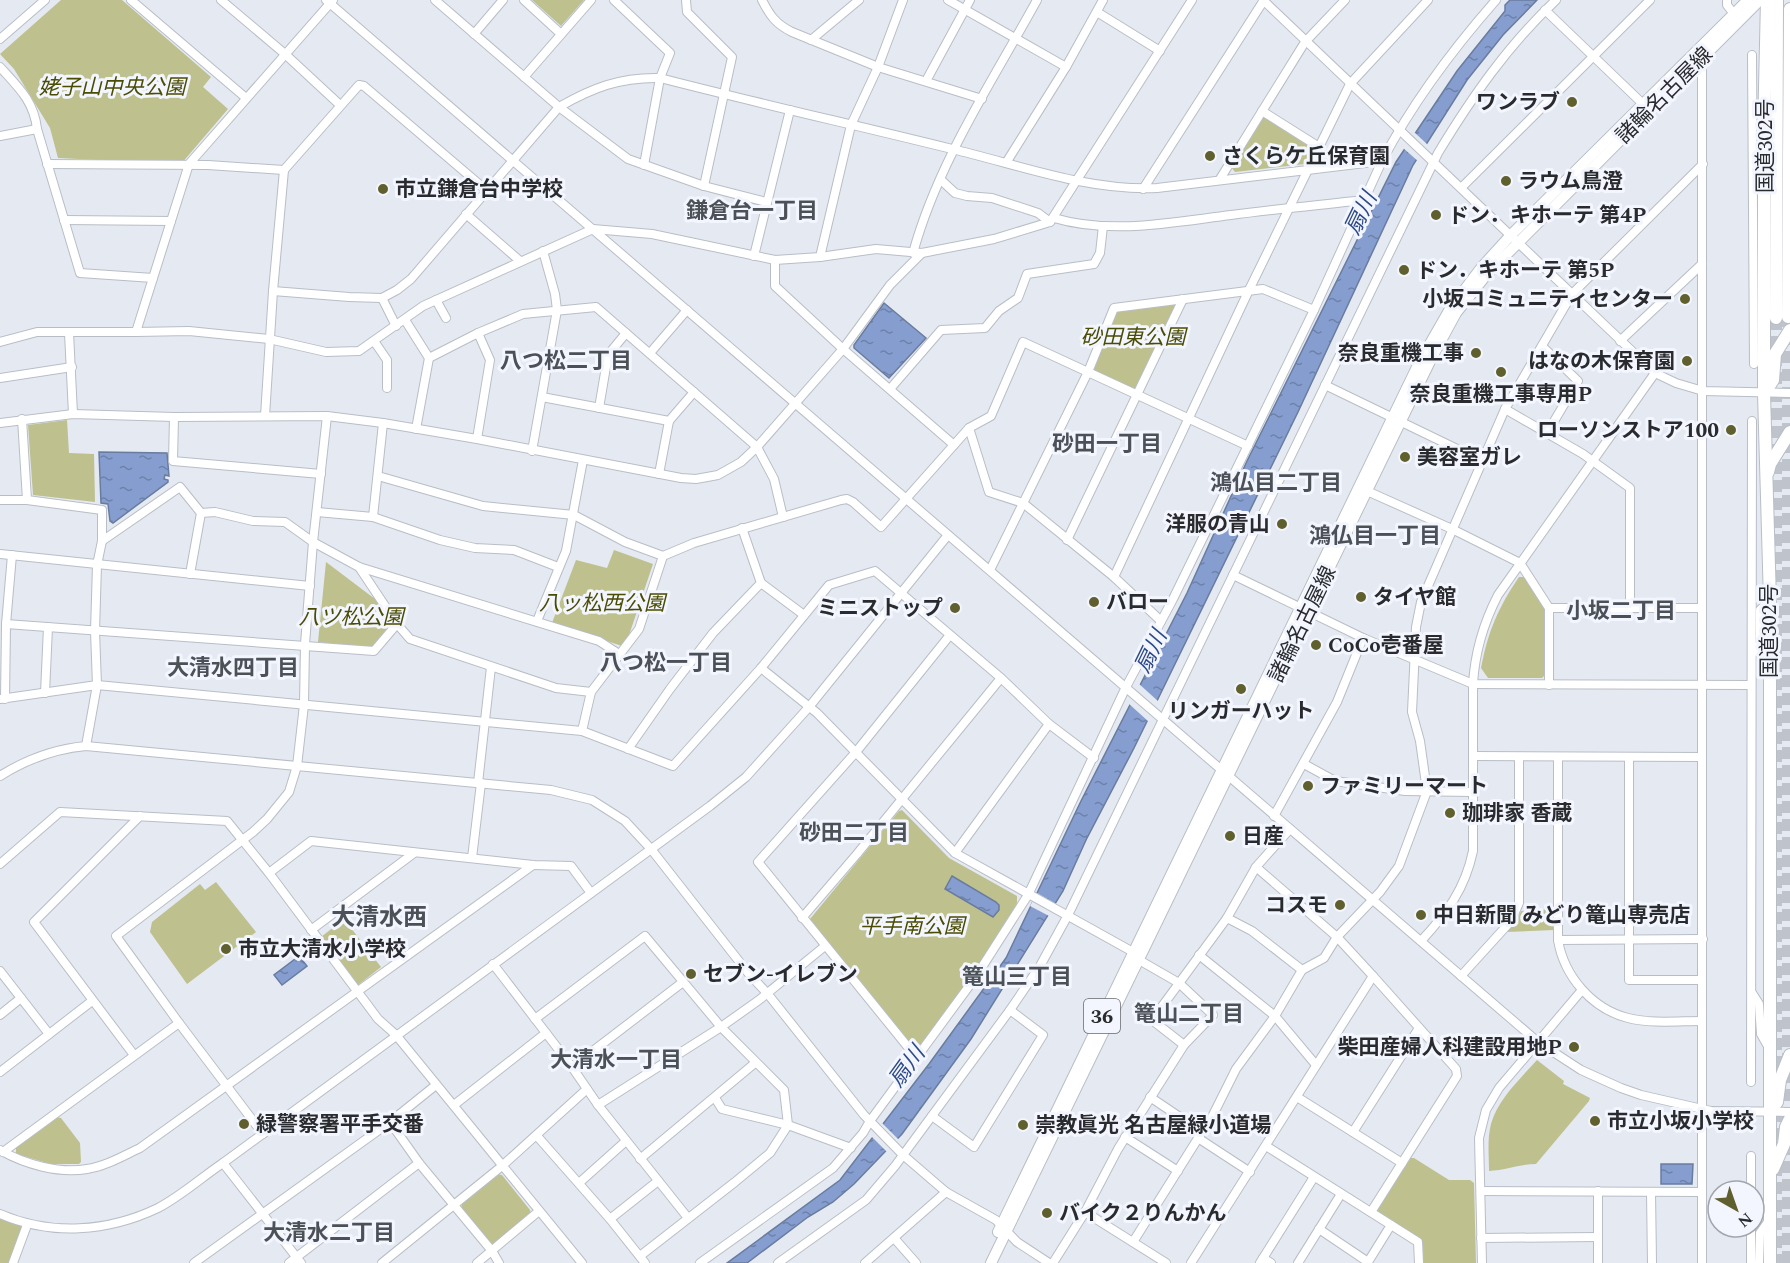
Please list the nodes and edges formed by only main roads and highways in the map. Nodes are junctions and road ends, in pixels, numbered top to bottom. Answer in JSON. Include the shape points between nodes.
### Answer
{"nodes":[{"id":1,"x":1748,"y":0,"type":"edge"},
{"id":2,"x":1760,"y":0,"type":"edge"},
{"id":3,"x":1767,"y":0,"type":"edge"},
{"id":4,"x":1777,"y":0,"type":"edge"},
{"id":5,"x":1790,"y":9,"type":"edge"},
{"id":6,"x":1702,"y":52,"type":"junction"},
{"id":7,"x":1771,"y":134,"type":"edge"},
{"id":8,"x":1514,"y":240,"type":"junction"},
{"id":9,"x":1785,"y":322,"type":"edge"},
{"id":10,"x":1764,"y":394,"type":"junction"},
{"id":11,"x":1397,"y":421,"type":"junction"},
{"id":12,"x":1790,"y":432,"type":"edge"},
{"id":13,"x":1766,"y":479,"type":"junction"},
{"id":14,"x":1304,"y":610,"type":"junction"},
{"id":15,"x":1790,"y":1055,"type":"edge"},
{"id":16,"x":1770,"y":1111,"type":"junction"},
{"id":17,"x":1790,"y":1119,"type":"edge"},
{"id":18,"x":1770,"y":1176,"type":"junction"},
{"id":19,"x":1004,"y":1229,"type":"junction"},
{"id":20,"x":984,"y":1263,"type":"edge"},
{"id":21,"x":991,"y":1263,"type":"edge"},
{"id":22,"x":1770,"y":1263,"type":"edge"}],
"edges":[{"from":1,"to":6,"type":"main road","name":"諸輪名古屋線","number":"36"},
{"from":2,"to":6,"type":"main road","name":"諸輪名古屋線","number":"36"},
{"from":3,"to":7,"type":"highway","name":"国道302号"},
{"from":4,"to":7,"type":"highway"},
{"from":5,"to":7,"type":"highway"},
{"from":6,"to":8,"type":"main road","name":"諸輪名古屋線","number":"36"},
{"from":6,"to":8,"type":"main road","name":"諸輪名古屋線","number":"36","via":[[1643,104]]},
{"from":7,"to":9,"type":"highway"},
{"from":7,"to":10,"type":"highway","name":"国道302号"},
{"from":8,"to":11,"type":"main road","name":"諸輪名古屋線","number":"36","via":[[1467,286],[1450,309],[1419,363]]},
{"from":9,"to":10,"type":"highway","via":[[1775,354],[1773,380]]},
{"from":10,"to":13,"type":"highway","name":"国道302号"},
{"from":11,"to":14,"type":"main road","name":"諸輪名古屋線","number":"36"},
{"from":11,"to":14,"type":"main road","name":"諸輪名古屋線","number":"36","via":[[1367,491]]},
{"from":12,"to":13,"type":"highway","via":[[1770,464]]},
{"from":13,"to":16,"type":"highway","name":"国道302号","via":[[1770,601]]},
{"from":14,"to":19,"type":"main road","name":"諸輪名古屋線","number":"36"},
{"from":15,"to":16,"type":"highway","via":[[1777,1102]]},
{"from":16,"to":18,"type":"highway","name":"国道302号"},
{"from":17,"to":18,"type":"highway"},
{"from":18,"to":22,"type":"highway","name":"国道302号"},
{"from":19,"to":20,"type":"main road","name":"諸輪名古屋線","number":"36"},
{"from":19,"to":21,"type":"main road","name":"諸輪名古屋線","number":"36"}]}
